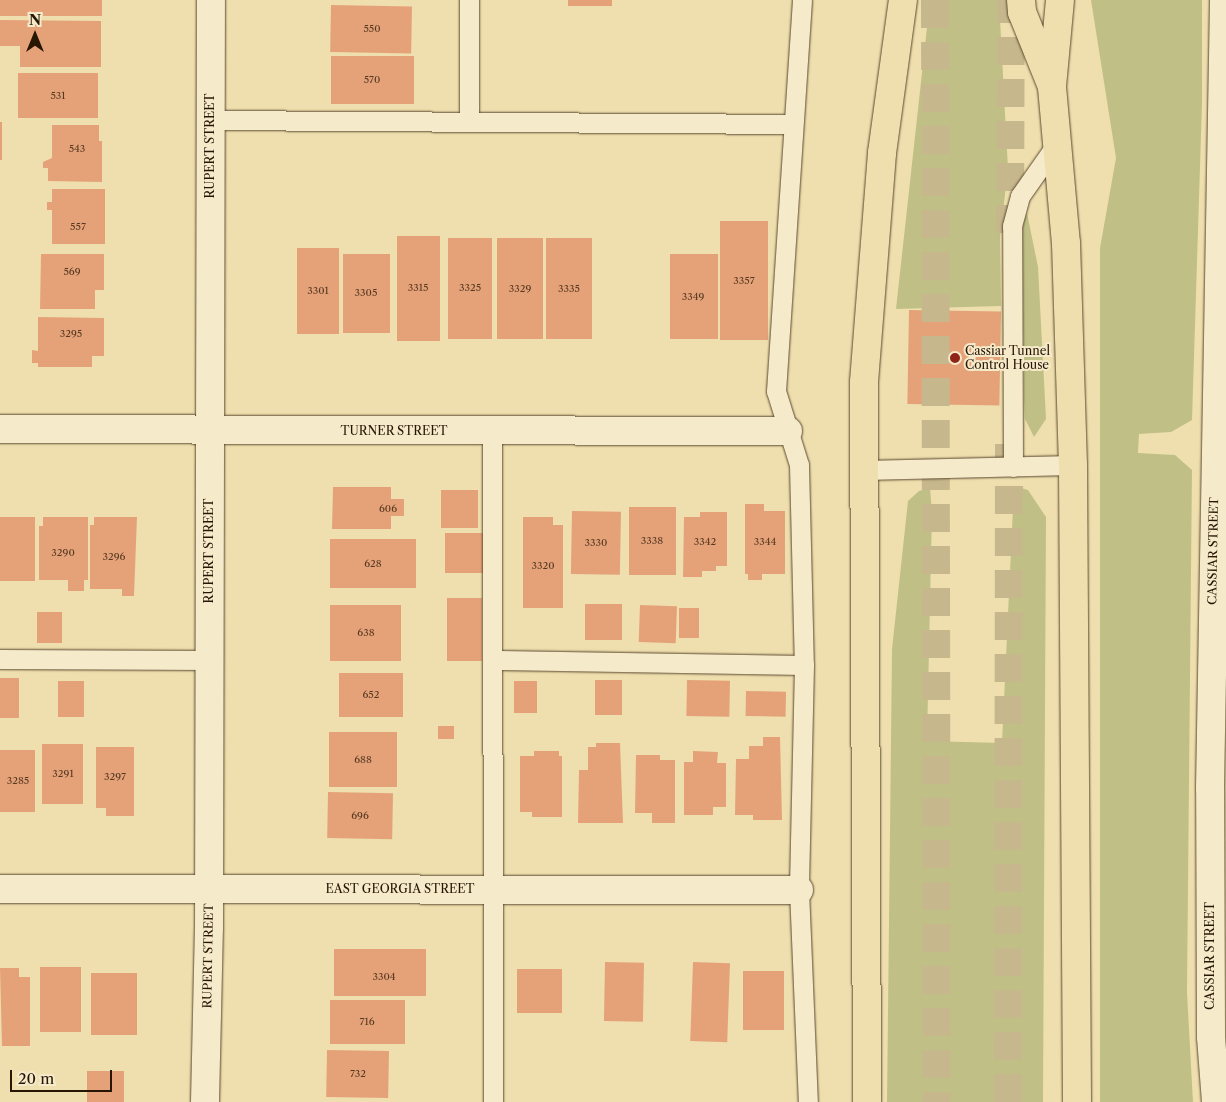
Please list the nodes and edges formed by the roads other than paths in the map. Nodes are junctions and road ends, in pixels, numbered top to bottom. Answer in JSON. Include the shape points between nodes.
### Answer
{"nodes":[{"id":1,"x":211,"y":0,"type":"edge"},
{"id":2,"x":470,"y":0,"type":"edge"},
{"id":3,"x":802,"y":0,"type":"edge"},
{"id":4,"x":903,"y":0,"type":"edge"},
{"id":5,"x":1021,"y":0,"type":"edge"},
{"id":6,"x":1060,"y":0,"type":"edge"},
{"id":7,"x":1224,"y":0,"type":"edge"},
{"id":8,"x":1052,"y":87,"type":"junction"},
{"id":9,"x":210,"y":120,"type":"junction"},
{"id":10,"x":469,"y":122,"type":"junction"},
{"id":11,"x":792,"y":124,"type":"junction"},
{"id":12,"x":1058,"y":142,"type":"junction"},
{"id":13,"x":1221,"y":428,"type":"edge"},
{"id":14,"x":0,"y":429,"type":"edge"},
{"id":15,"x":210,"y":430,"type":"junction"},
{"id":16,"x":788,"y":431,"type":"junction"},
{"id":17,"x":492,"y":432,"type":"junction"},
{"id":18,"x":1073,"y":465,"type":"junction"},
{"id":19,"x":1013,"y":467,"type":"junction"},
{"id":20,"x":863,"y":470,"type":"junction"},
{"id":21,"x":0,"y":659,"type":"edge"},
{"id":22,"x":208,"y":660,"type":"junction"},
{"id":23,"x":492,"y":660,"type":"junction"},
{"id":24,"x":804,"y":665,"type":"junction"},
{"id":25,"x":0,"y":889,"type":"edge"},
{"id":26,"x":209,"y":889,"type":"junction"},
{"id":27,"x":492,"y":890,"type":"junction"},
{"id":28,"x":799,"y":890,"type":"junction"},
{"id":29,"x":1218,"y":890,"type":"edge"},
{"id":30,"x":205,"y":1102,"type":"edge"},
{"id":31,"x":494,"y":1102,"type":"edge"},
{"id":32,"x":808,"y":1102,"type":"edge"},
{"id":33,"x":867,"y":1102,"type":"edge"},
{"id":34,"x":1077,"y":1102,"type":"edge"},
{"id":35,"x":1216,"y":1102,"type":"edge"}],
"edges":[{"from":1,"to":9,"type":"street","name":"RUPERT STREET"},
{"from":2,"to":10,"type":"lane"},
{"from":3,"to":11,"type":"lane"},
{"from":4,"to":20,"type":"highway","via":[[882,153],[869,294]]},
{"from":5,"to":8,"type":"highway","via":[[1022,12]]},
{"from":6,"to":8,"type":"highway"},
{"from":7,"to":13,"type":"street","name":"CASSIAR STREET"},
{"from":8,"to":12,"type":"highway"},
{"from":9,"to":10,"type":"lane"},
{"from":9,"to":15,"type":"street","name":"RUPERT STREET"},
{"from":10,"to":11,"type":"lane"},
{"from":11,"to":16,"type":"lane","via":[[776,391]]},
{"from":12,"to":18,"type":"highway","via":[[1066,243]]},
{"from":12,"to":19,"type":"lane","via":[[1020,196],[1012,226]]},
{"from":13,"to":29,"type":"street","name":"CASSIAR STREET"},
{"from":14,"to":15,"type":"street","name":"TURNER STREET"},
{"from":15,"to":17,"type":"street","name":"TURNER STREET"},
{"from":15,"to":22,"type":"street","name":"RUPERT STREET"},
{"from":16,"to":17,"type":"street","name":"TURNER STREET"},
{"from":16,"to":24,"type":"lane","via":[[799,465]]},
{"from":17,"to":23,"type":"lane"},
{"from":18,"to":19,"type":"lane"},
{"from":18,"to":34,"type":"highway"},
{"from":19,"to":20,"type":"lane"},
{"from":20,"to":33,"type":"highway"},
{"from":21,"to":22,"type":"lane"},
{"from":22,"to":26,"type":"street","name":"RUPERT STREET"},
{"from":23,"to":24,"type":"lane"},
{"from":23,"to":27,"type":"lane"},
{"from":24,"to":28,"type":"lane"},
{"from":25,"to":26,"type":"street","name":"EAST GEORGIA STREET"},
{"from":26,"to":27,"type":"street","name":"EAST GEORGIA STREET"},
{"from":26,"to":30,"type":"street","name":"RUPERT STREET"},
{"from":27,"to":28,"type":"street","name":"EAST GEORGIA STREET"},
{"from":27,"to":31,"type":"lane"},
{"from":28,"to":32,"type":"lane"},
{"from":29,"to":35,"type":"street","name":"CASSIAR STREET","via":[[1211,1037]]}]}
